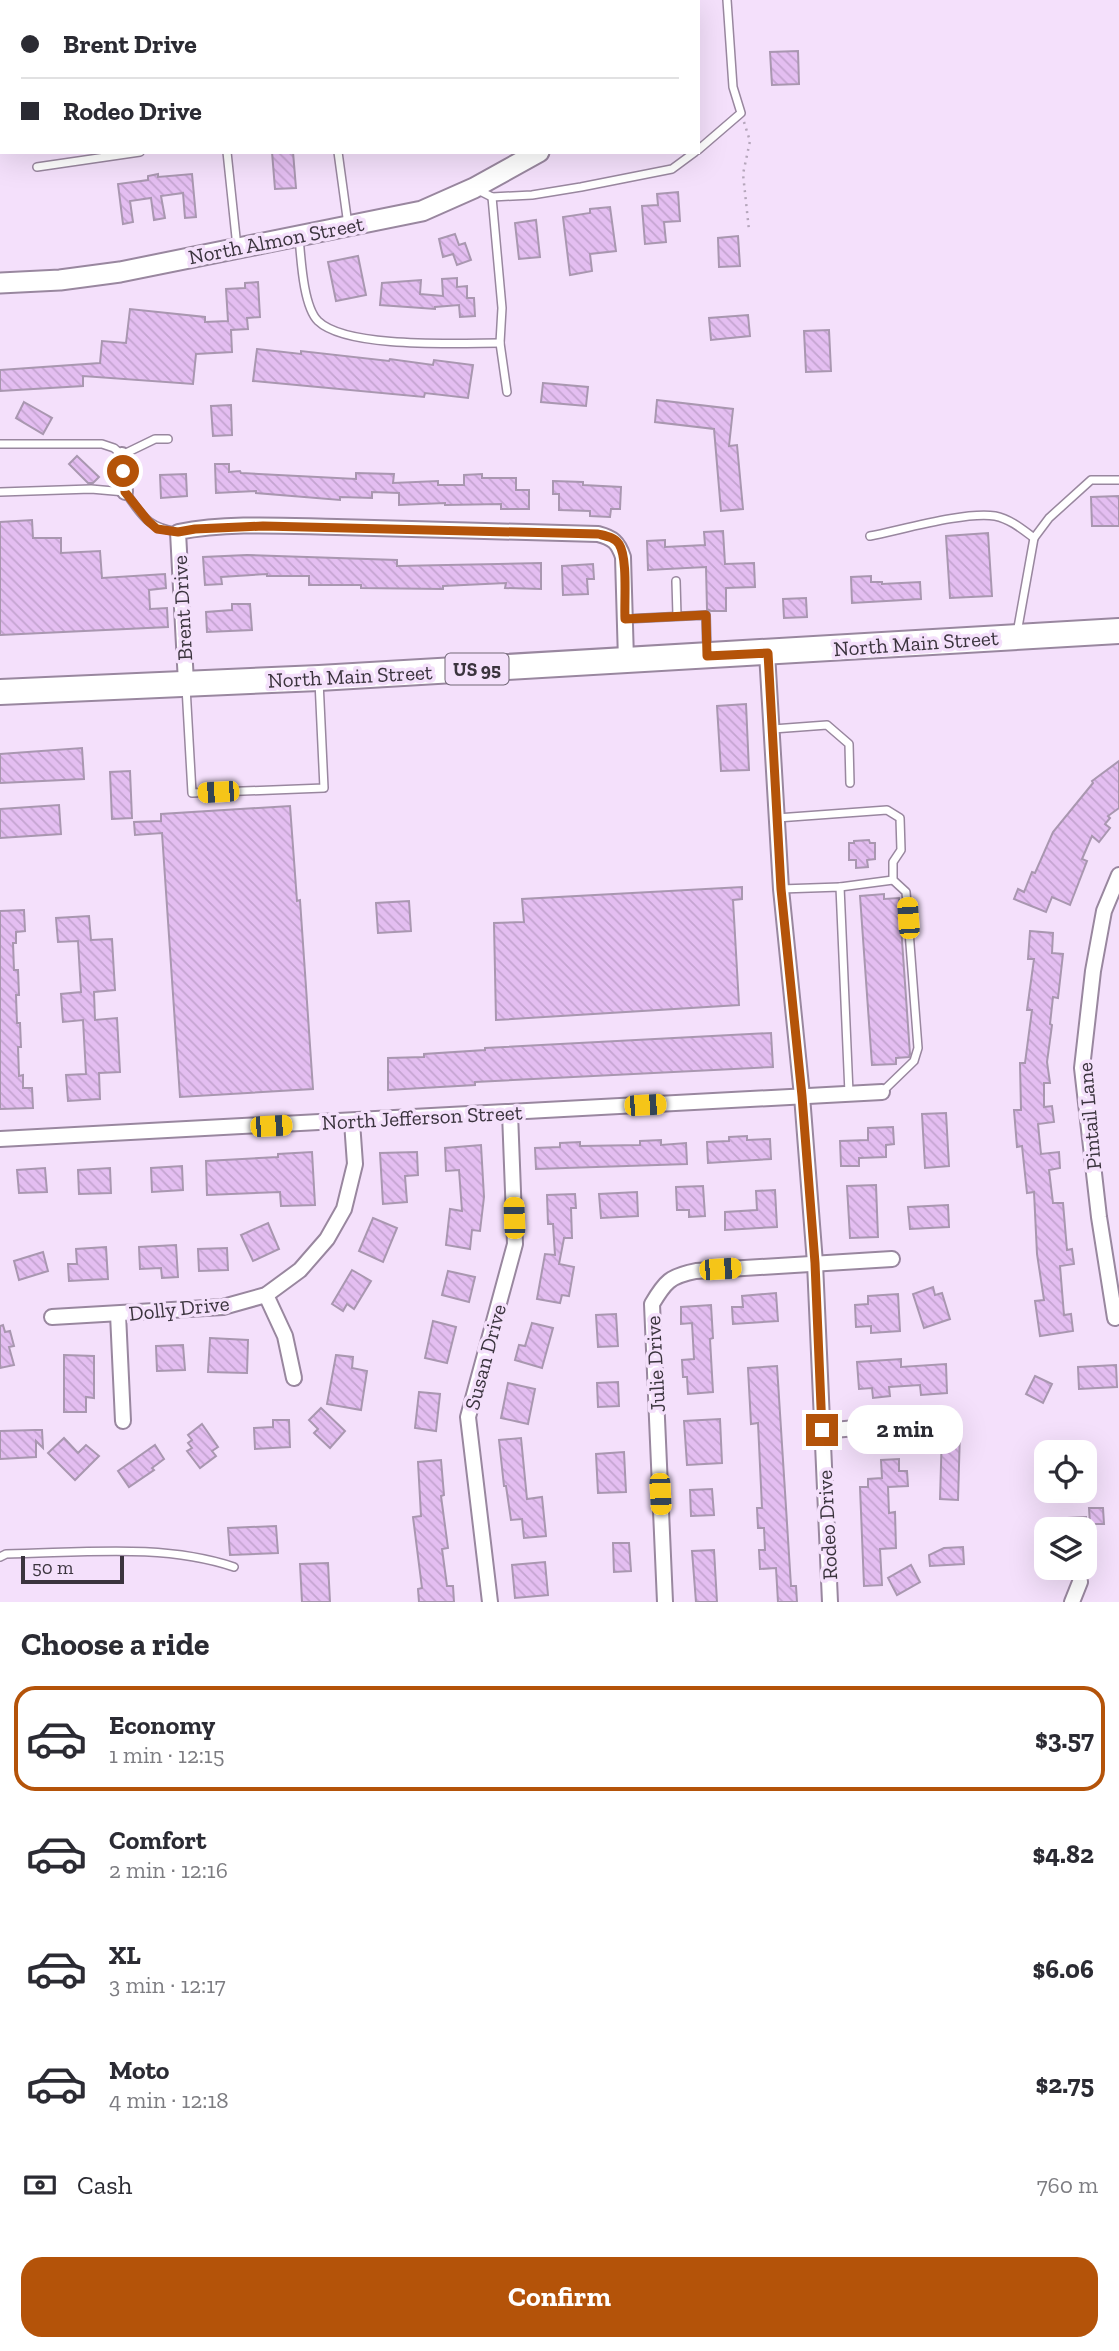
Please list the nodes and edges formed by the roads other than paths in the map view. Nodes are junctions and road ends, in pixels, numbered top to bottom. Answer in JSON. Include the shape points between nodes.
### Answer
{"nodes":[{"id":1,"x":727,"y":0,"type":"edge"},
{"id":2,"x":700,"y":148,"type":"edge"},
{"id":3,"x":126,"y":154,"type":"edge"},
{"id":4,"x":227,"y":154,"type":"edge"},
{"id":5,"x":338,"y":154,"type":"edge"},
{"id":6,"x":536,"y":154,"type":"edge"},
{"id":7,"x":693,"y":154,"type":"edge"},
{"id":8,"x":37,"y":167,"type":"dead end"},
{"id":9,"x":483,"y":192,"type":"junction"},
{"id":10,"x":348,"y":225,"type":"junction"},
{"id":11,"x":299,"y":236,"type":"junction"},
{"id":12,"x":237,"y":248,"type":"junction"},
{"id":13,"x":0,"y":283,"type":"edge"},
{"id":14,"x":500,"y":342,"type":"junction"},
{"id":15,"x":507,"y":392,"type":"dead end"},
{"id":16,"x":169,"y":439,"type":"dead end"},
{"id":17,"x":0,"y":444,"type":"edge"},
{"id":18,"x":122,"y":455,"type":"junction"},
{"id":19,"x":1119,"y":480,"type":"edge"},
{"id":20,"x":0,"y":492,"type":"edge"},
{"id":21,"x":125,"y":492,"type":"junction"},
{"id":22,"x":178,"y":532,"type":"junction"},
{"id":23,"x":870,"y":536,"type":"dead end"},
{"id":24,"x":1034,"y":538,"type":"junction"},
{"id":25,"x":676,"y":581,"type":"dead end"},
{"id":26,"x":677,"y":616,"type":"junction"},
{"id":27,"x":625,"y":619,"type":"junction"},
{"id":28,"x":1119,"y":631,"type":"edge"},
{"id":29,"x":1016,"y":637,"type":"junction"},
{"id":30,"x":768,"y":653,"type":"junction"},
{"id":31,"x":707,"y":656,"type":"junction"},
{"id":32,"x":626,"y":660,"type":"junction"},
{"id":33,"x":319,"y":678,"type":"junction"},
{"id":34,"x":186,"y":683,"type":"junction"},
{"id":35,"x":0,"y":692,"type":"edge"},
{"id":36,"x":773,"y":729,"type":"junction"},
{"id":37,"x":850,"y":783,"type":"dead end"},
{"id":38,"x":777,"y":818,"type":"junction"},
{"id":39,"x":1119,"y":875,"type":"edge"},
{"id":40,"x":893,"y":880,"type":"junction"},
{"id":41,"x":840,"y":887,"type":"junction"},
{"id":42,"x":781,"y":889,"type":"junction"},
{"id":43,"x":882,"y":1092,"type":"joint"},
{"id":44,"x":849,"y":1093,"type":"junction"},
{"id":45,"x":802,"y":1096,"type":"junction"},
{"id":46,"x":510,"y":1113,"type":"junction"},
{"id":47,"x":352,"y":1122,"type":"junction"},
{"id":48,"x":0,"y":1139,"type":"edge"},
{"id":49,"x":892,"y":1259,"type":"dead end"},
{"id":50,"x":815,"y":1263,"type":"junction"},
{"id":51,"x":266,"y":1294,"type":"junction"},
{"id":52,"x":118,"y":1314,"type":"junction"},
{"id":53,"x":52,"y":1317,"type":"dead end"},
{"id":54,"x":1115,"y":1318,"type":"dead end"},
{"id":55,"x":295,"y":1378,"type":"dead end"},
{"id":56,"x":123,"y":1420,"type":"dead end"},
{"id":57,"x":902,"y":1424,"type":"dead end"},
{"id":58,"x":822,"y":1430,"type":"junction"},
{"id":59,"x":0,"y":1557,"type":"edge"},
{"id":60,"x":234,"y":1567,"type":"dead end"},
{"id":61,"x":1080,"y":1582,"type":"dead end"},
{"id":62,"x":490,"y":1602,"type":"edge"},
{"id":63,"x":665,"y":1602,"type":"edge"},
{"id":64,"x":830,"y":1602,"type":"edge"},
{"id":65,"x":1072,"y":1602,"type":"edge"}],
"edges":[{"from":1,"to":2,"type":"lane","via":[[733,87],[741,113]]},
{"from":3,"to":8,"type":"lane"},
{"from":4,"to":12,"type":"lane"},
{"from":5,"to":10,"type":"lane"},
{"from":6,"to":9,"type":"street","name":"North Almon Street"},
{"from":7,"to":9,"type":"lane","via":[[672,169],[532,195]]},
{"from":9,"to":10,"type":"street","name":"North Almon Street","via":[[422,211]]},
{"from":9,"to":14,"type":"lane","via":[[502,308]]},
{"from":10,"to":11,"type":"street","name":"North Almon Street"},
{"from":11,"to":12,"type":"street","name":"North Almon Street"},
{"from":11,"to":14,"type":"lane","via":[[310,303],[316,319],[329,329],[424,344]]},
{"from":12,"to":13,"type":"street","name":"North Almon Street","via":[[120,272]]},
{"from":14,"to":15,"type":"lane"},
{"from":16,"to":18,"type":"lane","via":[[155,439]]},
{"from":17,"to":18,"type":"lane","via":[[102,444]]},
{"from":18,"to":21,"type":"street"},
{"from":19,"to":24,"type":"lane","via":[[1091,480]]},
{"from":20,"to":21,"type":"lane"},
{"from":21,"to":22,"type":"lane","name":"Brent Drive","via":[[157,529]]},
{"from":22,"to":27,"type":"street","name":"Brent Drive","via":[[263,526],[598,534],[619,544]]},
{"from":22,"to":34,"type":"street","name":"Brent Drive"},
{"from":23,"to":24,"type":"lane","via":[[979,515],[1018,525]]},
{"from":24,"to":29,"type":"lane"},
{"from":25,"to":26,"type":"lane"},
{"from":26,"to":27,"type":"lane"},
{"from":26,"to":31,"type":"lane","via":[[706,615]]},
{"from":27,"to":32,"type":"street","name":"Brent Drive"},
{"from":28,"to":29,"type":"highway","name":"North Main Street","number":"US 95"},
{"from":29,"to":30,"type":"highway","name":"North Main Street","number":"US 95"},
{"from":30,"to":31,"type":"highway","name":"North Main Street","number":"US 95"},
{"from":30,"to":36,"type":"street","name":"Rodeo Drive"},
{"from":31,"to":32,"type":"highway","name":"North Main Street","number":"US 95"},
{"from":32,"to":33,"type":"highway","name":"North Main Street","number":"US 95"},
{"from":33,"to":34,"type":"highway","name":"North Main Street","number":"US 95"},
{"from":33,"to":34,"type":"lane","via":[[324,788],[192,793]]},
{"from":34,"to":35,"type":"highway","name":"North Main Street","number":"US 95"},
{"from":36,"to":37,"type":"lane","via":[[827,724],[849,744]]},
{"from":36,"to":38,"type":"street","name":"Rodeo Drive"},
{"from":38,"to":40,"type":"lane","via":[[887,810],[900,818],[901,850],[893,862]]},
{"from":38,"to":42,"type":"street","name":"Rodeo Drive"},
{"from":39,"to":54,"type":"street","name":"Pintail Lane","via":[[1104,911],[1082,1068]]},
{"from":40,"to":41,"type":"lane"},
{"from":40,"to":43,"type":"lane","via":[[906,892],[918,1048],[914,1061]]},
{"from":41,"to":42,"type":"lane"},
{"from":41,"to":44,"type":"lane"},
{"from":42,"to":45,"type":"street","name":"Rodeo Drive"},
{"from":43,"to":44,"type":"street","name":"North Jefferson Street"},
{"from":44,"to":45,"type":"street","name":"North Jefferson Street"},
{"from":45,"to":46,"type":"street","name":"North Jefferson Street"},
{"from":45,"to":50,"type":"street","name":"Rodeo Drive"},
{"from":46,"to":47,"type":"street","name":"North Jefferson Street"},
{"from":46,"to":62,"type":"street","name":"Susan Drive","via":[[515,1244],[468,1417]]},
{"from":47,"to":48,"type":"street","name":"North Jefferson Street"},
{"from":47,"to":51,"type":"street","name":"Dolly Drive","via":[[355,1164],[344,1209],[300,1270]]},
{"from":49,"to":50,"type":"street","name":"Julie Drive"},
{"from":50,"to":58,"type":"street","name":"Rodeo Drive"},
{"from":50,"to":63,"type":"street","name":"Julie Drive","via":[[677,1274],[663,1285],[652,1304]]},
{"from":51,"to":52,"type":"street","name":"Dolly Drive","via":[[223,1307]]},
{"from":51,"to":55,"type":"street","via":[[285,1336]]},
{"from":52,"to":53,"type":"street","name":"Dolly Drive"},
{"from":52,"to":56,"type":"street"},
{"from":57,"to":58,"type":"street"},
{"from":58,"to":64,"type":"street","name":"Rodeo Drive"},
{"from":59,"to":60,"type":"lane","via":[[6,1553],[165,1552]]},
{"from":61,"to":65,"type":"street"}]}
